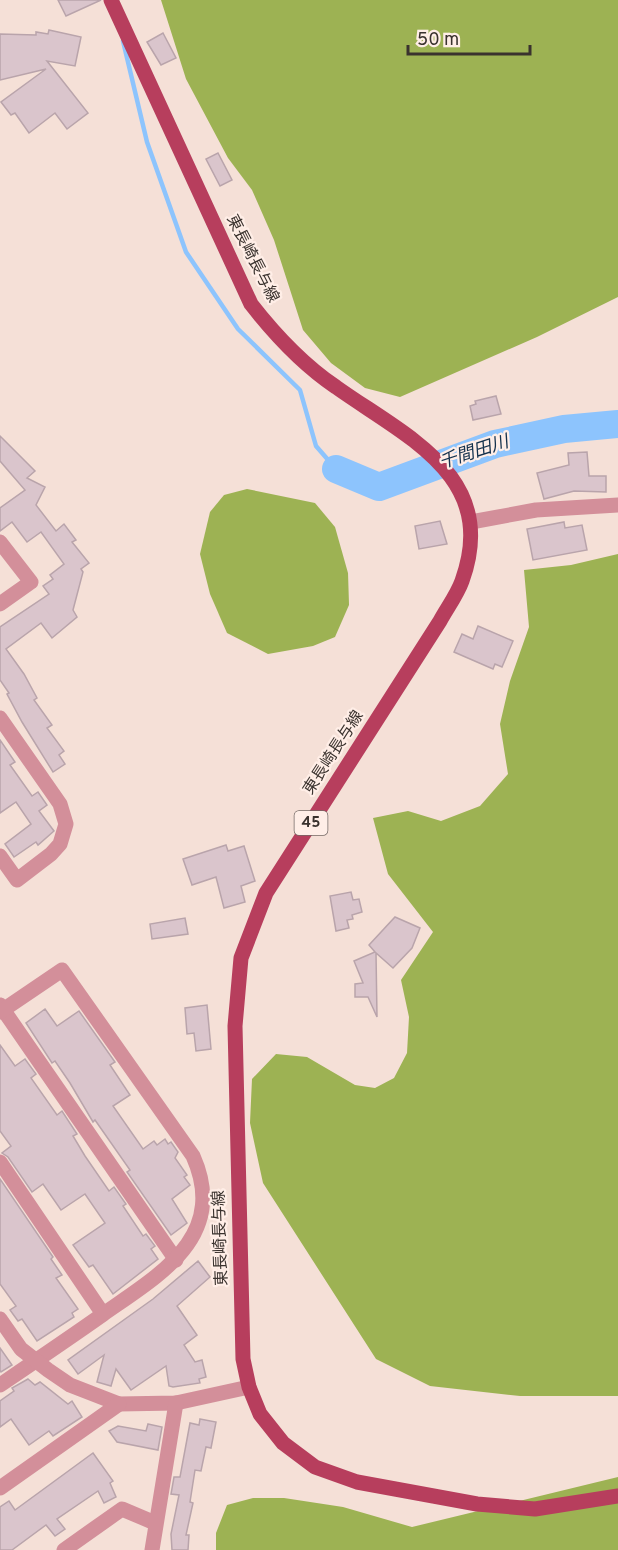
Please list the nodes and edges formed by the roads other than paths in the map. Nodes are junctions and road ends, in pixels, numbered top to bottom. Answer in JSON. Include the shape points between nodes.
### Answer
{"nodes":[{"id":1,"x":111,"y":0,"type":"edge"},
{"id":2,"x":618,"y":505,"type":"edge"},
{"id":3,"x":471,"y":522,"type":"junction"},
{"id":4,"x":0,"y":542,"type":"edge"},
{"id":5,"x":0,"y":604,"type":"edge"},
{"id":6,"x":0,"y":718,"type":"edge"},
{"id":7,"x":0,"y":856,"type":"edge"},
{"id":8,"x":1,"y":1009,"type":"edge"},
{"id":9,"x":0,"y":1162,"type":"edge"},
{"id":10,"x":176,"y":1260,"type":"junction"},
{"id":11,"x":103,"y":1314,"type":"junction"},
{"id":12,"x":0,"y":1319,"type":"edge"},
{"id":13,"x":36,"y":1361,"type":"junction"},
{"id":14,"x":0,"y":1385,"type":"edge"},
{"id":15,"x":249,"y":1387,"type":"junction"},
{"id":16,"x":176,"y":1403,"type":"junction"},
{"id":17,"x":119,"y":1404,"type":"junction"},
{"id":18,"x":0,"y":1488,"type":"edge"},
{"id":19,"x":618,"y":1496,"type":"edge"},
{"id":20,"x":155,"y":1523,"type":"junction"},
{"id":21,"x":64,"y":1550,"type":"edge"},
{"id":22,"x":152,"y":1550,"type":"edge"}],
"edges":[{"from":1,"to":3,"type":"main road","name":"東長崎長与線","number":"45","via":[[251,304],[274,335],[303,363],[412,439],[448,471]]},
{"from":2,"to":3,"type":"street","via":[[536,510]]},
{"from":3,"to":15,"type":"main road","name":"東長崎長与線","number":"45","via":[[470,553],[462,583],[266,893],[241,958],[235,1026],[237,1164],[243,1359]]},
{"from":4,"to":5,"type":"street","via":[[31,582]]},
{"from":6,"to":7,"type":"street","via":[[60,804],[66,824],[60,844],[17,880]]},
{"from":8,"to":10,"type":"street"},
{"from":8,"to":10,"type":"street","via":[[62,970],[193,1156],[204,1199],[196,1230]]},
{"from":9,"to":11,"type":"street"},
{"from":10,"to":11,"type":"street"},
{"from":11,"to":13,"type":"street"},
{"from":12,"to":13,"type":"street","via":[[21,1349]]},
{"from":13,"to":14,"type":"street"},
{"from":13,"to":17,"type":"street","via":[[70,1385]]},
{"from":15,"to":16,"type":"street"},
{"from":15,"to":19,"type":"main road","name":"東長崎長与線","number":"45","via":[[260,1414],[283,1443],[315,1467],[357,1482],[477,1504],[535,1509]]},
{"from":16,"to":17,"type":"street"},
{"from":16,"to":20,"type":"street"},
{"from":17,"to":18,"type":"street"},
{"from":20,"to":21,"type":"street","via":[[122,1509]]},
{"from":20,"to":22,"type":"street"}]}
